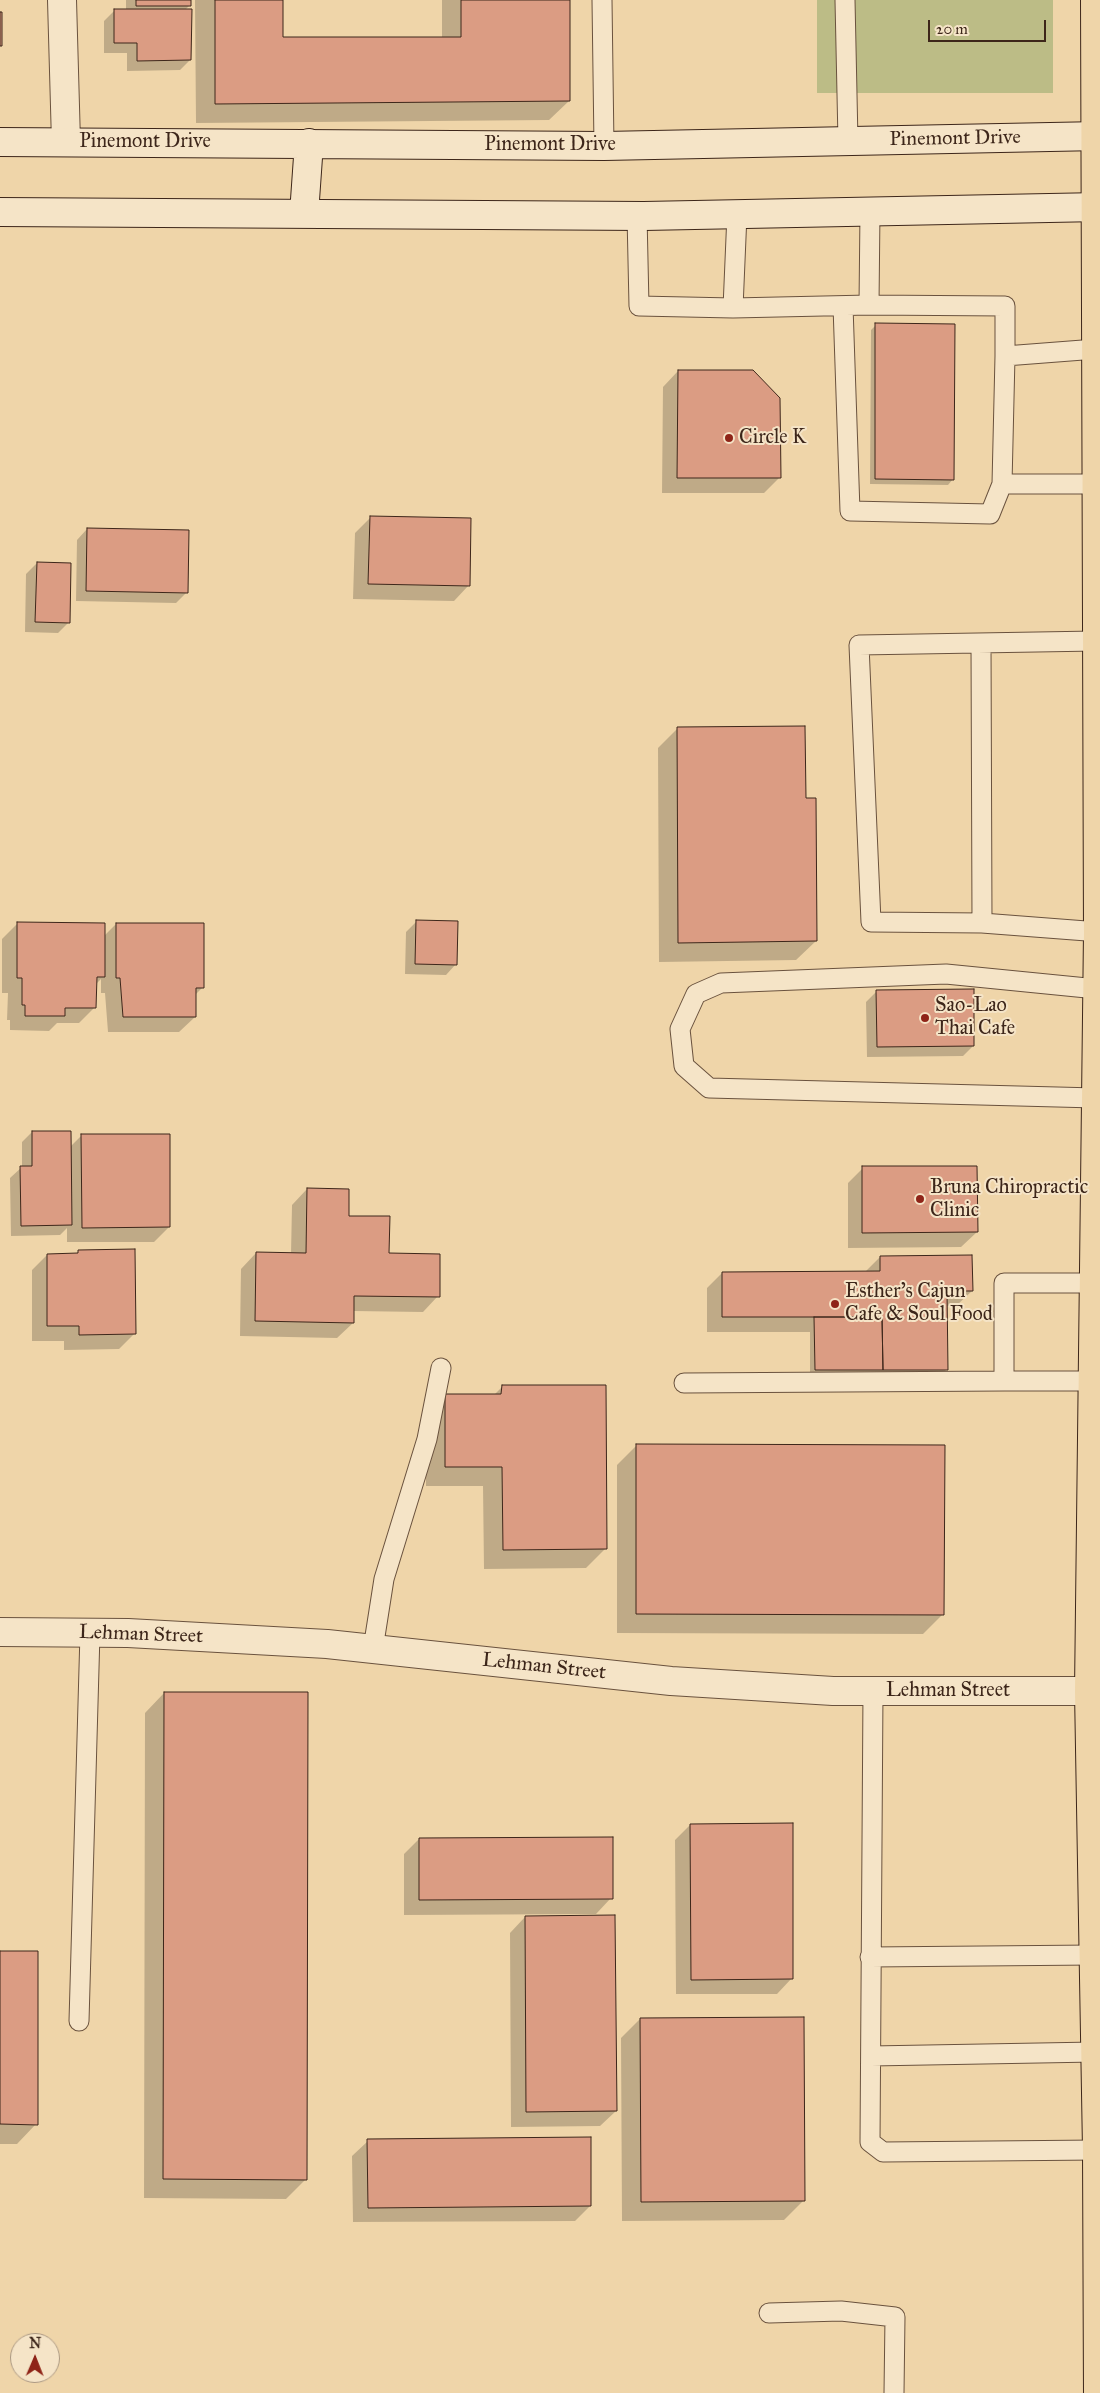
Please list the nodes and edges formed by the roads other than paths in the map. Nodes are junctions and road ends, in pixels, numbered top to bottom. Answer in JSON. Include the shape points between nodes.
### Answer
{"nodes":[{"id":1,"x":62,"y":0,"type":"edge"},
{"id":2,"x":602,"y":0,"type":"edge"},
{"id":3,"x":845,"y":0,"type":"edge"},
{"id":4,"x":1095,"y":0,"type":"edge"},
{"id":5,"x":1098,"y":136,"type":"edge"},
{"id":6,"x":848,"y":140,"type":"junction"},
{"id":7,"x":0,"y":142,"type":"edge"},
{"id":8,"x":66,"y":142,"type":"junction"},
{"id":9,"x":309,"y":143,"type":"junction"},
{"id":10,"x":604,"y":146,"type":"junction"},
{"id":11,"x":1098,"y":207,"type":"edge"},
{"id":12,"x":870,"y":211,"type":"junction"},
{"id":13,"x":0,"y":212,"type":"edge"},
{"id":14,"x":304,"y":214,"type":"junction"},
{"id":15,"x":737,"y":214,"type":"junction"},
{"id":16,"x":637,"y":215,"type":"junction"},
{"id":17,"x":869,"y":305,"type":"junction"},
{"id":18,"x":843,"y":306,"type":"junction"},
{"id":19,"x":733,"y":308,"type":"junction"},
{"id":20,"x":1096,"y":349,"type":"junction"},
{"id":21,"x":1004,"y":356,"type":"junction"},
{"id":22,"x":1002,"y":484,"type":"junction"},
{"id":23,"x":1096,"y":484,"type":"junction"},
{"id":24,"x":1096,"y":642,"type":"junction"},
{"id":25,"x":981,"y":643,"type":"junction"},
{"id":26,"x":982,"y":923,"type":"junction"},
{"id":27,"x":1099,"y":932,"type":"edge"},
{"id":28,"x":1097,"y":989,"type":"junction"},
{"id":29,"x":1096,"y":1098,"type":"junction"},
{"id":30,"x":1093,"y":1283,"type":"junction"},
{"id":31,"x":441,"y":1368,"type":"dead end"},
{"id":32,"x":1004,"y":1381,"type":"junction"},
{"id":33,"x":1092,"y":1381,"type":"junction"},
{"id":34,"x":684,"y":1383,"type":"dead end"},
{"id":35,"x":0,"y":1632,"type":"edge"},
{"id":36,"x":90,"y":1633,"type":"junction"},
{"id":37,"x":373,"y":1649,"type":"junction"},
{"id":38,"x":1095,"y":1688,"type":"edge"},
{"id":39,"x":873,"y":1690,"type":"junction"},
{"id":40,"x":1094,"y":1955,"type":"junction"},
{"id":41,"x":870,"y":1957,"type":"junction"},
{"id":42,"x":79,"y":2021,"type":"dead end"},
{"id":43,"x":1096,"y":2052,"type":"junction"},
{"id":44,"x":871,"y":2056,"type":"junction"},
{"id":45,"x":1097,"y":2150,"type":"junction"},
{"id":46,"x":769,"y":2313,"type":"dead end"},
{"id":47,"x":894,"y":2393,"type":"edge"},
{"id":48,"x":1098,"y":2393,"type":"edge"}],
"edges":[{"from":1,"to":8,"type":"main road"},
{"from":2,"to":10,"type":"lane"},
{"from":3,"to":6,"type":"lane"},
{"from":4,"to":5,"type":"main road"},
{"from":5,"to":6,"type":"main road","name":"Pinemont Drive"},
{"from":5,"to":11,"type":"main road"},
{"from":6,"to":10,"type":"main road","name":"Pinemont Drive"},
{"from":7,"to":8,"type":"main road","name":"Pinemont Drive"},
{"from":8,"to":9,"type":"main road","name":"Pinemont Drive"},
{"from":9,"to":10,"type":"main road","name":"Pinemont Drive"},
{"from":9,"to":14,"type":"main road"},
{"from":11,"to":12,"type":"main road"},
{"from":11,"to":20,"type":"main road"},
{"from":12,"to":15,"type":"main road"},
{"from":12,"to":17,"type":"lane"},
{"from":13,"to":14,"type":"main road"},
{"from":14,"to":16,"type":"main road"},
{"from":15,"to":16,"type":"main road"},
{"from":15,"to":19,"type":"lane"},
{"from":16,"to":19,"type":"lane","via":[[639,306]]},
{"from":17,"to":18,"type":"lane"},
{"from":17,"to":21,"type":"lane","via":[[1005,306]]},
{"from":18,"to":19,"type":"lane"},
{"from":18,"to":22,"type":"lane","via":[[850,511],[990,514]]},
{"from":20,"to":21,"type":"lane"},
{"from":20,"to":23,"type":"main road"},
{"from":21,"to":22,"type":"lane"},
{"from":22,"to":23,"type":"lane"},
{"from":23,"to":24,"type":"main road"},
{"from":24,"to":25,"type":"lane"},
{"from":24,"to":27,"type":"main road"},
{"from":25,"to":26,"type":"lane"},
{"from":25,"to":26,"type":"lane","via":[[859,645],[871,922]]},
{"from":26,"to":27,"type":"lane"},
{"from":27,"to":28,"type":"main road"},
{"from":28,"to":29,"type":"main road"},
{"from":28,"to":29,"type":"lane","via":[[946,974],[721,983],[696,994],[680,1029],[684,1066],[709,1088]]},
{"from":29,"to":30,"type":"main road"},
{"from":30,"to":32,"type":"lane","via":[[1004,1283]]},
{"from":30,"to":33,"type":"main road"},
{"from":31,"to":37,"type":"lane","via":[[427,1439],[384,1580]]},
{"from":32,"to":33,"type":"lane"},
{"from":32,"to":34,"type":"lane"},
{"from":33,"to":38,"type":"main road"},
{"from":35,"to":36,"type":"main road","name":"Lehman Street"},
{"from":36,"to":37,"type":"main road","name":"Lehman Street"},
{"from":36,"to":42,"type":"lane"},
{"from":37,"to":39,"type":"main road","name":"Lehman Street","via":[[671,1680]]},
{"from":38,"to":39,"type":"main road","name":"Lehman Street"},
{"from":38,"to":40,"type":"main road"},
{"from":39,"to":41,"type":"lane"},
{"from":40,"to":41,"type":"lane"},
{"from":40,"to":43,"type":"main road"},
{"from":41,"to":44,"type":"lane"},
{"from":43,"to":44,"type":"lane"},
{"from":43,"to":45,"type":"main road"},
{"from":44,"to":45,"type":"lane","via":[[870,2142],[883,2152]]},
{"from":45,"to":48,"type":"main road"},
{"from":46,"to":47,"type":"lane","via":[[841,2311],[895,2317]]}]}
